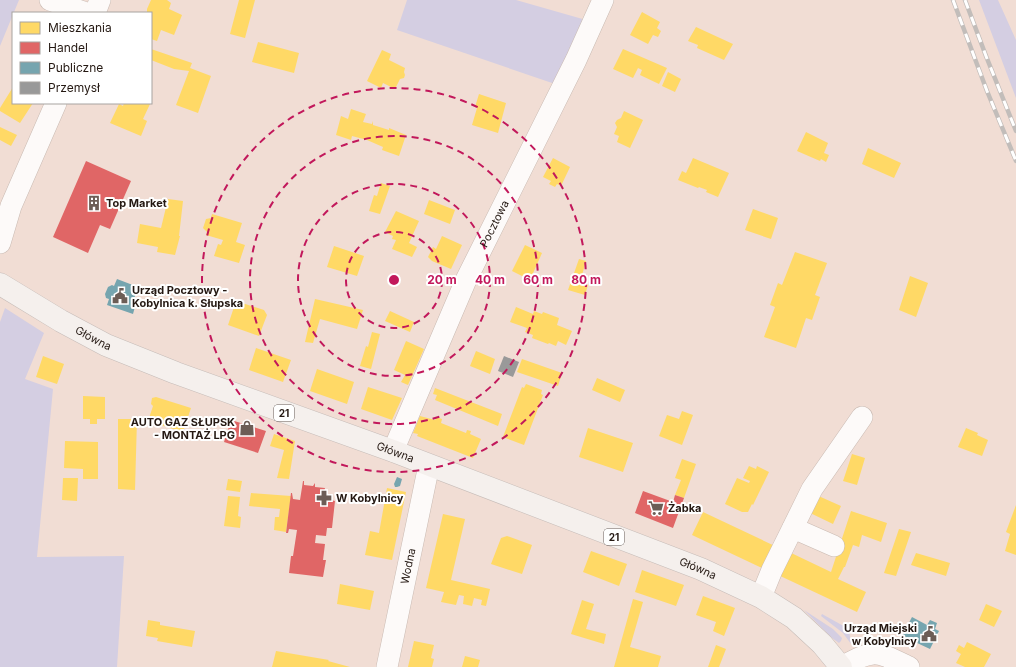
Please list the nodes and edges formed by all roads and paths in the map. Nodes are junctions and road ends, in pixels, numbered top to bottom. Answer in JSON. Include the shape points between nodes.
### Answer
{"nodes":[{"id":1,"x":50,"y":0,"type":"edge"},
{"id":2,"x":100,"y":0,"type":"edge"},
{"id":3,"x":603,"y":0,"type":"edge"},
{"id":4,"x":83,"y":12,"type":"edge"},
{"id":5,"x":95,"y":12,"type":"edge"},
{"id":6,"x":56,"y":104,"type":"edge"},
{"id":7,"x":0,"y":243,"type":"edge"},
{"id":8,"x":0,"y":284,"type":"edge"},
{"id":9,"x":862,"y":417,"type":"dead end"},
{"id":10,"x":393,"y":451,"type":"junction"},
{"id":11,"x":429,"y":465,"type":"junction"},
{"id":12,"x":793,"y":528,"type":"junction"},
{"id":13,"x":834,"y":546,"type":"dead end"},
{"id":14,"x":762,"y":597,"type":"junction"},
{"id":15,"x":387,"y":667,"type":"edge"},
{"id":16,"x":841,"y":667,"type":"edge"},
{"id":17,"x":909,"y":667,"type":"edge"}],
"edges":[{"from":1,"to":4,"type":"street"},
{"from":2,"to":5,"type":"street"},
{"from":3,"to":10,"type":"street","name":"Pocztowa","via":[[576,60],[466,280]]},
{"from":6,"to":7,"type":"street","via":[[11,206]]},
{"from":8,"to":10,"type":"main road","name":"Główna","number":"21","via":[[106,345],[176,373]]},
{"from":9,"to":12,"type":"street","via":[[812,489]]},
{"from":10,"to":11,"type":"main road","name":"Główna","number":"21"},
{"from":11,"to":14,"type":"main road","name":"Główna","number":"21","via":[[701,569]]},
{"from":11,"to":15,"type":"street","name":"Wodna"},
{"from":12,"to":13,"type":"street"},
{"from":12,"to":14,"type":"street"},
{"from":14,"to":16,"type":"main road","name":"Główna","number":"21","via":[[794,618],[822,644]]},
{"from":16,"to":17,"type":"street","via":[[867,654],[875,653]]}]}
